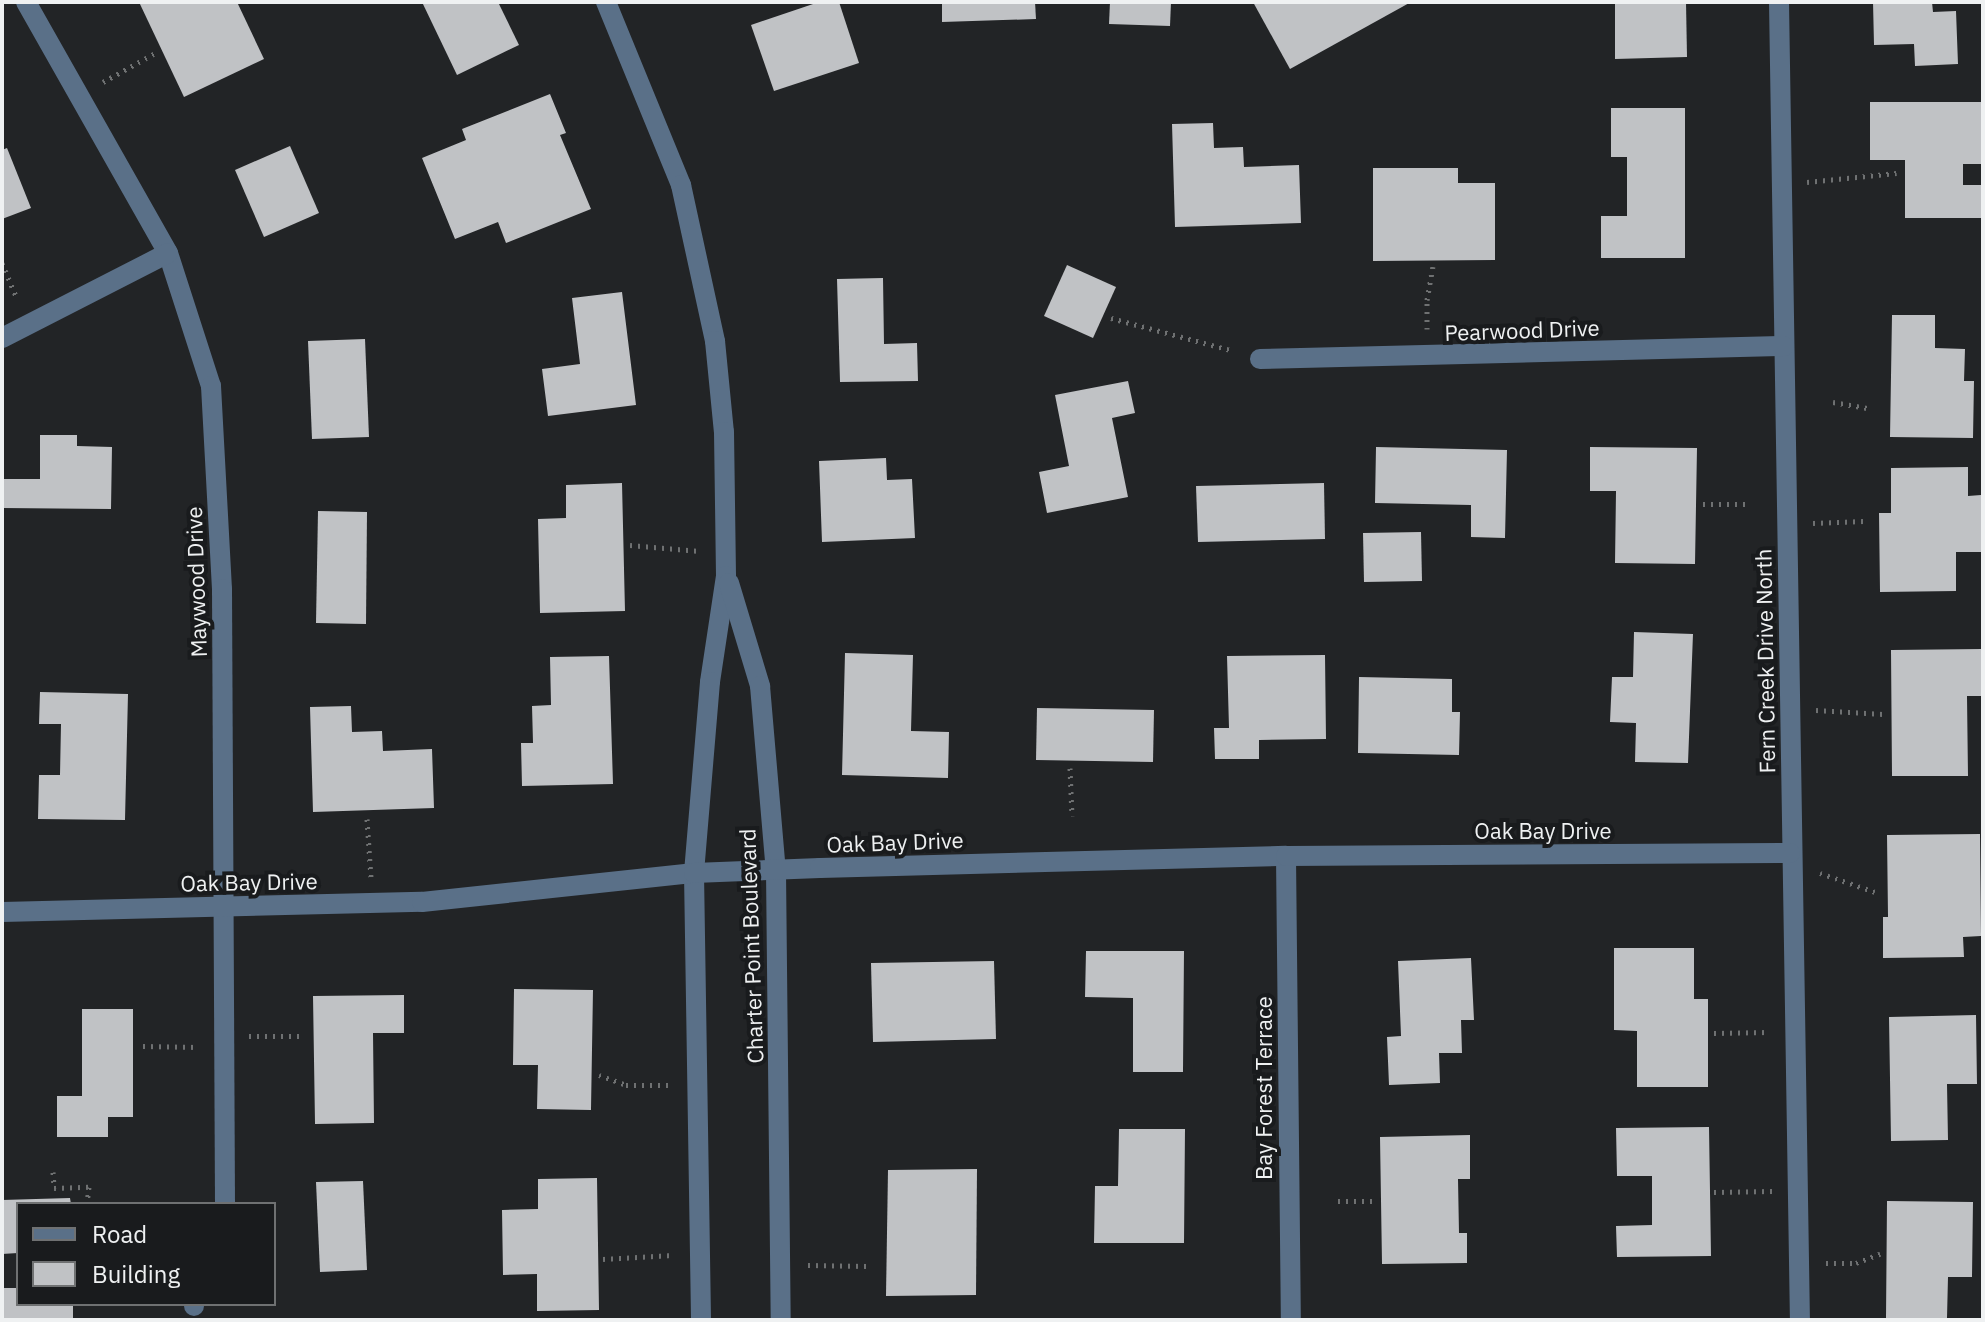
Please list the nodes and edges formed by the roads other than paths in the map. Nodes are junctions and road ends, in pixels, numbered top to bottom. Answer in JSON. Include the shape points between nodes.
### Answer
{"nodes":[{"id":1,"x":26,"y":2,"type":"edge"},
{"id":2,"x":606,"y":2,"type":"edge"},
{"id":3,"x":1779,"y":2,"type":"edge"},
{"id":4,"x":168,"y":253,"type":"junction"},
{"id":5,"x":2,"y":338,"type":"edge"},
{"id":6,"x":1784,"y":346,"type":"junction"},
{"id":7,"x":1260,"y":359,"type":"road end"},
{"id":8,"x":726,"y":576,"type":"junction"},
{"id":9,"x":1286,"y":856,"type":"junction"},
{"id":10,"x":1791,"y":862,"type":"junction"},
{"id":11,"x":776,"y":871,"type":"junction"},
{"id":12,"x":694,"y":873,"type":"junction"},
{"id":13,"x":223,"y":905,"type":"junction"},
{"id":14,"x":2,"y":912,"type":"edge"},
{"id":15,"x":225,"y":1202,"type":"edge"},
{"id":16,"x":701,"y":1320,"type":"edge"},
{"id":17,"x":781,"y":1320,"type":"edge"},
{"id":18,"x":1291,"y":1320,"type":"edge"},
{"id":19,"x":1800,"y":1320,"type":"edge"}],
"edges":[{"from":1,"to":4,"type":"street","name":"Maywood Drive"},
{"from":2,"to":8,"type":"street","name":"Charter Point Boulevard","via":[[681,185],[715,341],[724,432]]},
{"from":3,"to":6,"type":"street","name":"Fern Creek Drive North"},
{"from":4,"to":5,"type":"street"},
{"from":4,"to":13,"type":"street","name":"Maywood Drive","via":[[211,386],[222,589]]},
{"from":6,"to":7,"type":"street","name":"Pearwood Drive"},
{"from":6,"to":10,"type":"street","name":"Fern Creek Drive North"},
{"from":8,"to":11,"type":"street","name":"Charter Point Boulevard","via":[[760,686]]},
{"from":8,"to":12,"type":"street","name":"Charter Point Boulevard","via":[[710,682]]},
{"from":9,"to":10,"type":"street","name":"Oak Bay Drive"},
{"from":9,"to":11,"type":"street","name":"Oak Bay Drive"},
{"from":9,"to":18,"type":"street","name":"Bay Forest Terrace"},
{"from":10,"to":19,"type":"street","name":"Fern Creek Drive North"},
{"from":11,"to":12,"type":"street","name":"Oak Bay Drive"},
{"from":11,"to":17,"type":"street","name":"Charter Point Boulevard"},
{"from":12,"to":13,"type":"street","name":"Oak Bay Drive","via":[[422,902]]},
{"from":12,"to":16,"type":"street","name":"Charter Point Boulevard"},
{"from":13,"to":14,"type":"street","name":"Oak Bay Drive"},
{"from":13,"to":15,"type":"street","name":"Maywood Drive"}]}
